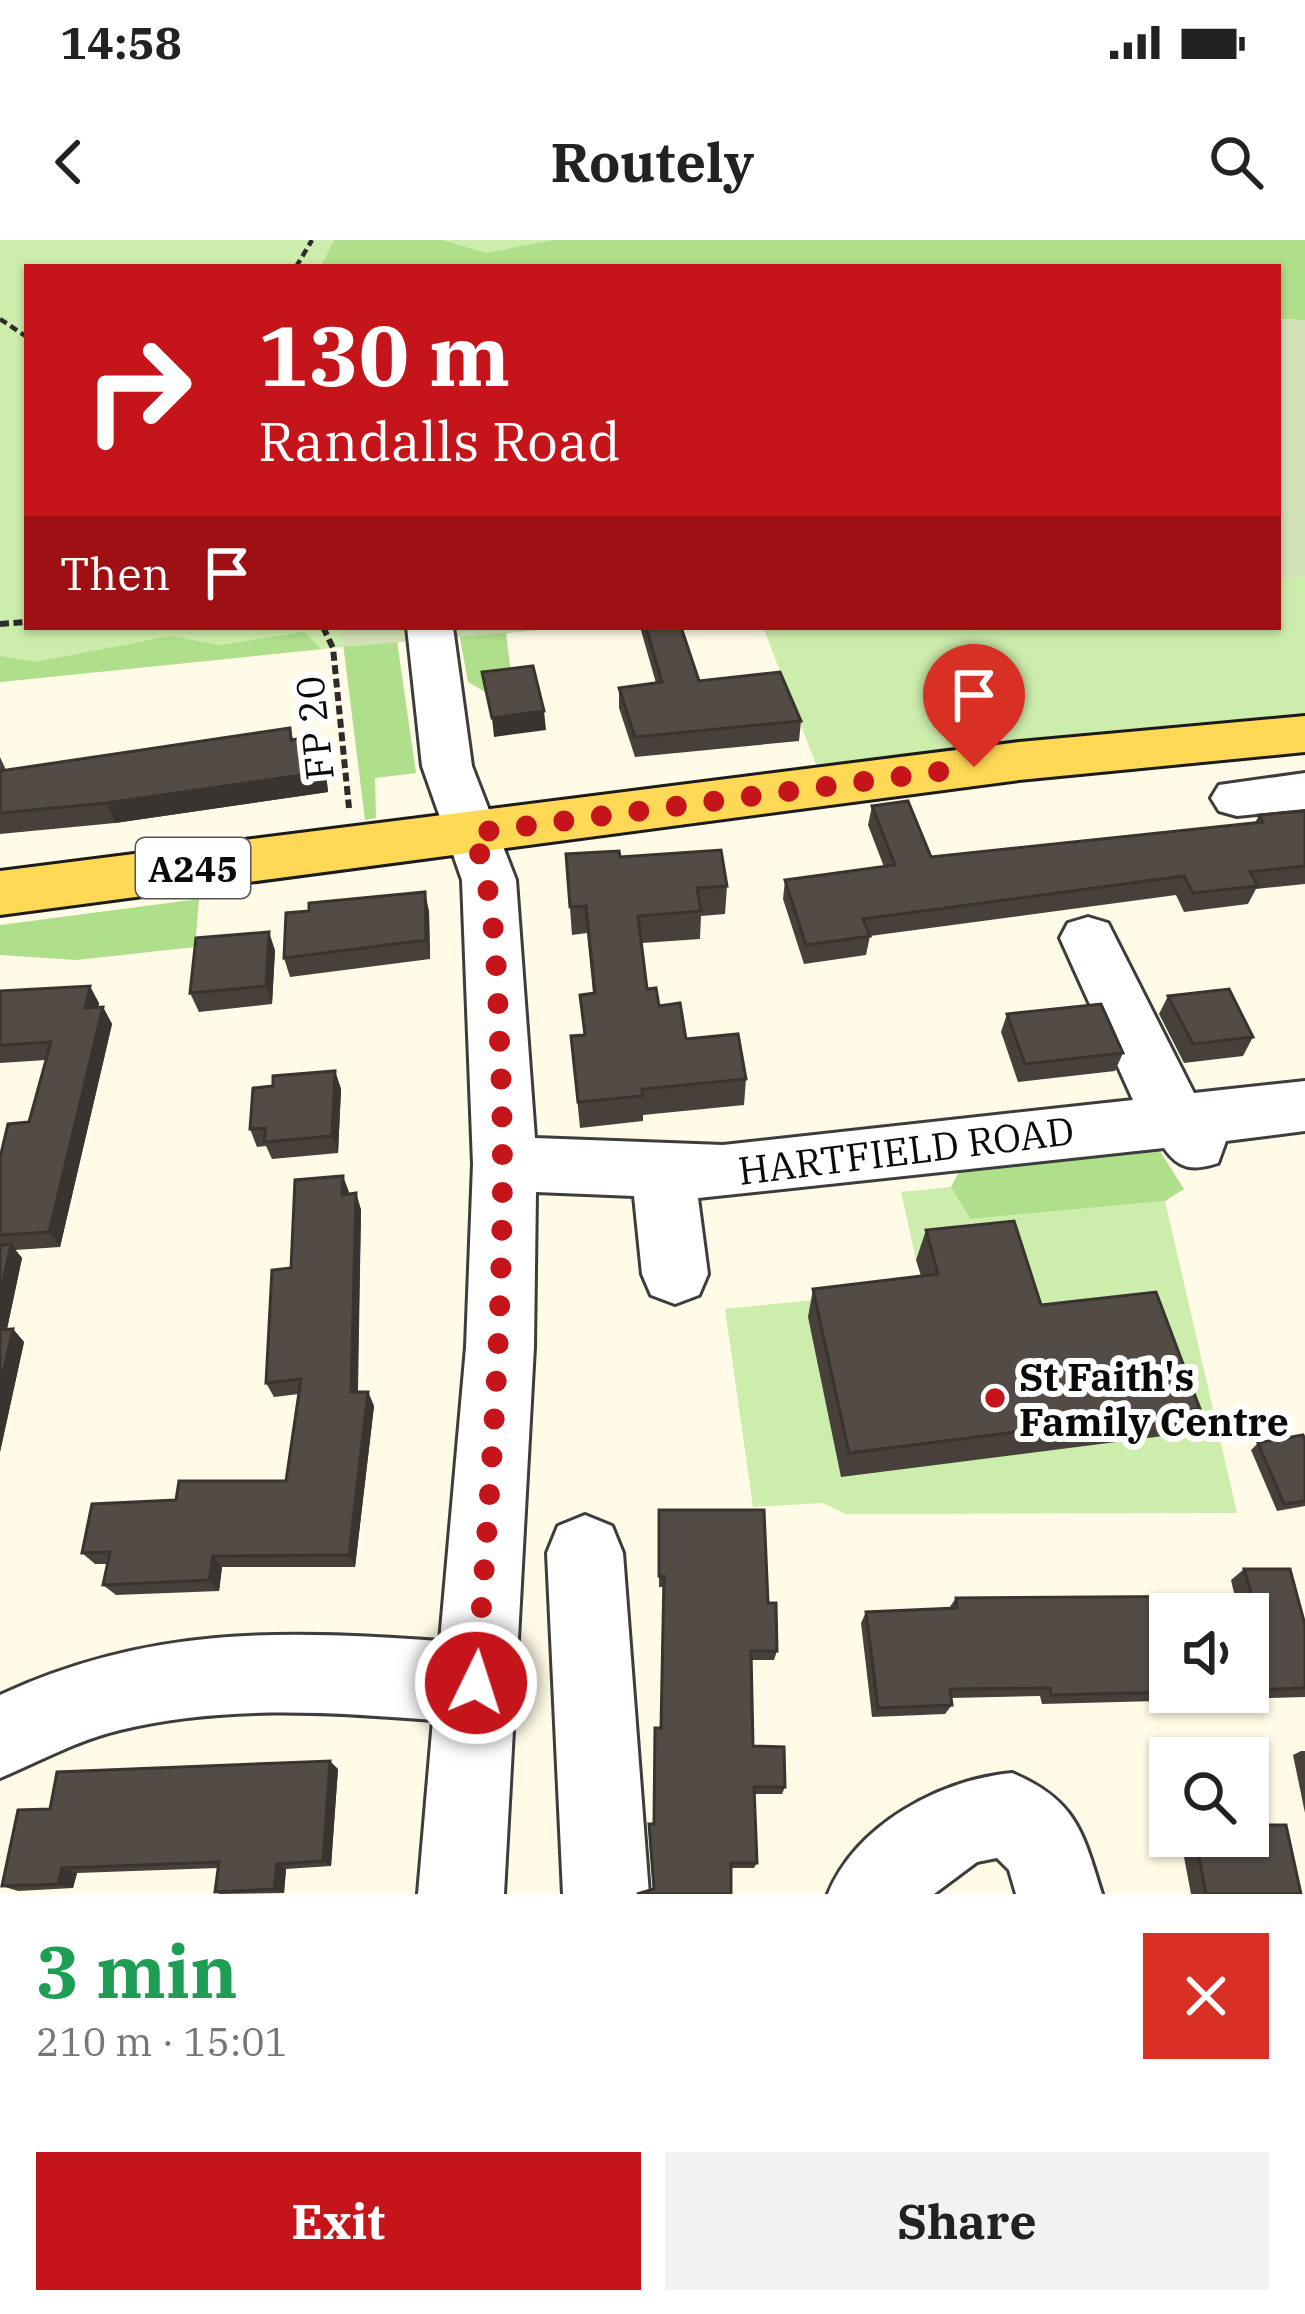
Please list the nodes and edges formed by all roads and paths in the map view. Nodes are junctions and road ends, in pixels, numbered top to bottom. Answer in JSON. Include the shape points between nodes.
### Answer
{"nodes":[{"id":1,"x":324,"y":630,"type":"edge"},
{"id":2,"x":430,"y":630,"type":"edge"},
{"id":3,"x":1305,"y":734,"type":"edge"},
{"id":4,"x":1305,"y":791,"type":"edge"},
{"id":5,"x":1238,"y":798,"type":"dead end"},
{"id":6,"x":351,"y":826,"type":"dead end"},
{"id":7,"x":473,"y":833,"type":"junction"},
{"id":8,"x":0,"y":893,"type":"edge"},
{"id":9,"x":1088,"y":938,"type":"dead end"},
{"id":10,"x":1305,"y":1106,"type":"edge"},
{"id":11,"x":1191,"y":1135,"type":"junction"},
{"id":12,"x":506,"y":1164,"type":"junction"},
{"id":13,"x":666,"y":1172,"type":"junction"},
{"id":14,"x":676,"y":1274,"type":"dead end"},
{"id":15,"x":585,"y":1552,"type":"dead end"},
{"id":16,"x":476,"y":1683,"type":"junction"},
{"id":17,"x":0,"y":1737,"type":"edge"},
{"id":18,"x":460,"y":1894,"type":"edge"},
{"id":19,"x":606,"y":1894,"type":"edge"},
{"id":20,"x":871,"y":1894,"type":"edge"},
{"id":21,"x":1059,"y":1894,"type":"edge"}],
"edges":[{"from":1,"to":6,"type":"path","name":"FP 20","via":[[333,648]]},
{"from":2,"to":7,"type":"street","via":[[447,766]]},
{"from":3,"to":7,"type":"main road","number":"A245","via":[[1019,761]]},
{"from":4,"to":5,"type":"street"},
{"from":7,"to":8,"type":"main road","number":"A245"},
{"from":7,"to":12,"type":"street","via":[[489,880]]},
{"from":9,"to":11,"type":"street","via":[[1157,1090]]},
{"from":10,"to":11,"type":"street","name":"HARTFIELD ROAD"},
{"from":11,"to":13,"type":"street","name":"HARTFIELD ROAD"},
{"from":12,"to":13,"type":"street","name":"HARTFIELD ROAD"},
{"from":12,"to":16,"type":"street"},
{"from":13,"to":14,"type":"street"},
{"from":15,"to":19,"type":"street"},
{"from":16,"to":17,"type":"street","via":[[206,1671],[122,1688]]},
{"from":16,"to":18,"type":"street"},
{"from":20,"to":21,"type":"street","via":[[938,1833],[983,1815],[1012,1815],[1045,1845]]}]}
